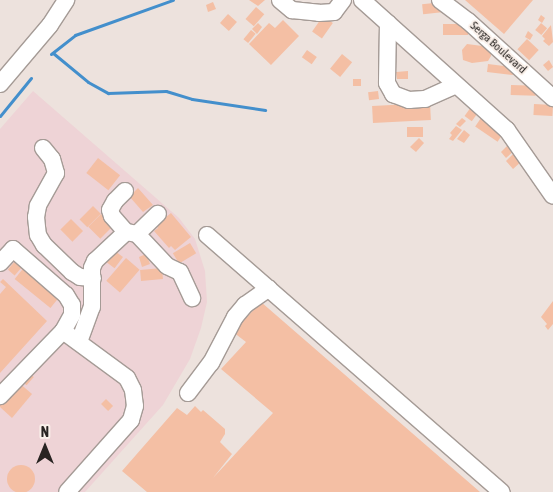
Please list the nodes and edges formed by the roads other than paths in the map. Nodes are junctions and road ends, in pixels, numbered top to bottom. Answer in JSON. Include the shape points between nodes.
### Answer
{"nodes":[{"id":1,"x":66,"y":0,"type":"edge"},
{"id":2,"x":280,"y":0,"type":"edge"},
{"id":3,"x":343,"y":0,"type":"edge"},
{"id":4,"x":362,"y":0,"type":"edge"},
{"id":5,"x":440,"y":0,"type":"edge"},
{"id":6,"x":388,"y":24,"type":"junction"},
{"id":7,"x":0,"y":84,"type":"edge"},
{"id":8,"x":456,"y":85,"type":"junction"},
{"id":9,"x":553,"y":98,"type":"edge"},
{"id":10,"x":43,"y":148,"type":"dead end"},
{"id":11,"x":125,"y":191,"type":"dead end"},
{"id":12,"x":553,"y":196,"type":"edge"},
{"id":13,"x":158,"y":214,"type":"dead end"},
{"id":14,"x":131,"y":233,"type":"junction"},
{"id":15,"x":207,"y":235,"type":"dead end"},
{"id":16,"x":0,"y":263,"type":"edge"},
{"id":17,"x":93,"y":278,"type":"junction"},
{"id":18,"x":269,"y":288,"type":"junction"},
{"id":19,"x":192,"y":298,"type":"dead end"},
{"id":20,"x":63,"y":331,"type":"junction"},
{"id":21,"x":79,"y":342,"type":"junction"},
{"id":22,"x":188,"y":394,"type":"dead end"},
{"id":23,"x":0,"y":396,"type":"edge"},
{"id":24,"x":67,"y":492,"type":"edge"},
{"id":25,"x":502,"y":492,"type":"edge"}],
"edges":[{"from":1,"to":7,"type":"street","via":[[50,25]]},
{"from":2,"to":3,"type":"street","via":[[292,10],[319,13],[334,12]]},
{"from":4,"to":6,"type":"street"},
{"from":5,"to":9,"type":"street","name":"Serga Boulevard"},
{"from":6,"to":8,"type":"street"},
{"from":6,"to":8,"type":"street","via":[[387,83],[393,94],[409,100],[425,99]]},
{"from":8,"to":12,"type":"street","via":[[507,130]]},
{"from":10,"to":17,"type":"street","via":[[52,159],[56,173],[38,206],[38,235],[72,272],[80,277]]},
{"from":11,"to":14,"type":"street","via":[[110,210],[112,216]]},
{"from":13,"to":14,"type":"street"},
{"from":14,"to":17,"type":"street","via":[[95,261]]},
{"from":14,"to":19,"type":"street","via":[[167,266],[180,272]]},
{"from":15,"to":18,"type":"street"},
{"from":16,"to":20,"type":"street","via":[[13,249],[66,296],[72,305],[72,315]]},
{"from":17,"to":21,"type":"street","via":[[92,307]]},
{"from":18,"to":22,"type":"street","via":[[245,305],[235,317],[211,363]]},
{"from":18,"to":25,"type":"street"},
{"from":20,"to":21,"type":"street"},
{"from":20,"to":23,"type":"street"},
{"from":21,"to":24,"type":"street","via":[[126,378],[135,406],[131,420]]}]}
